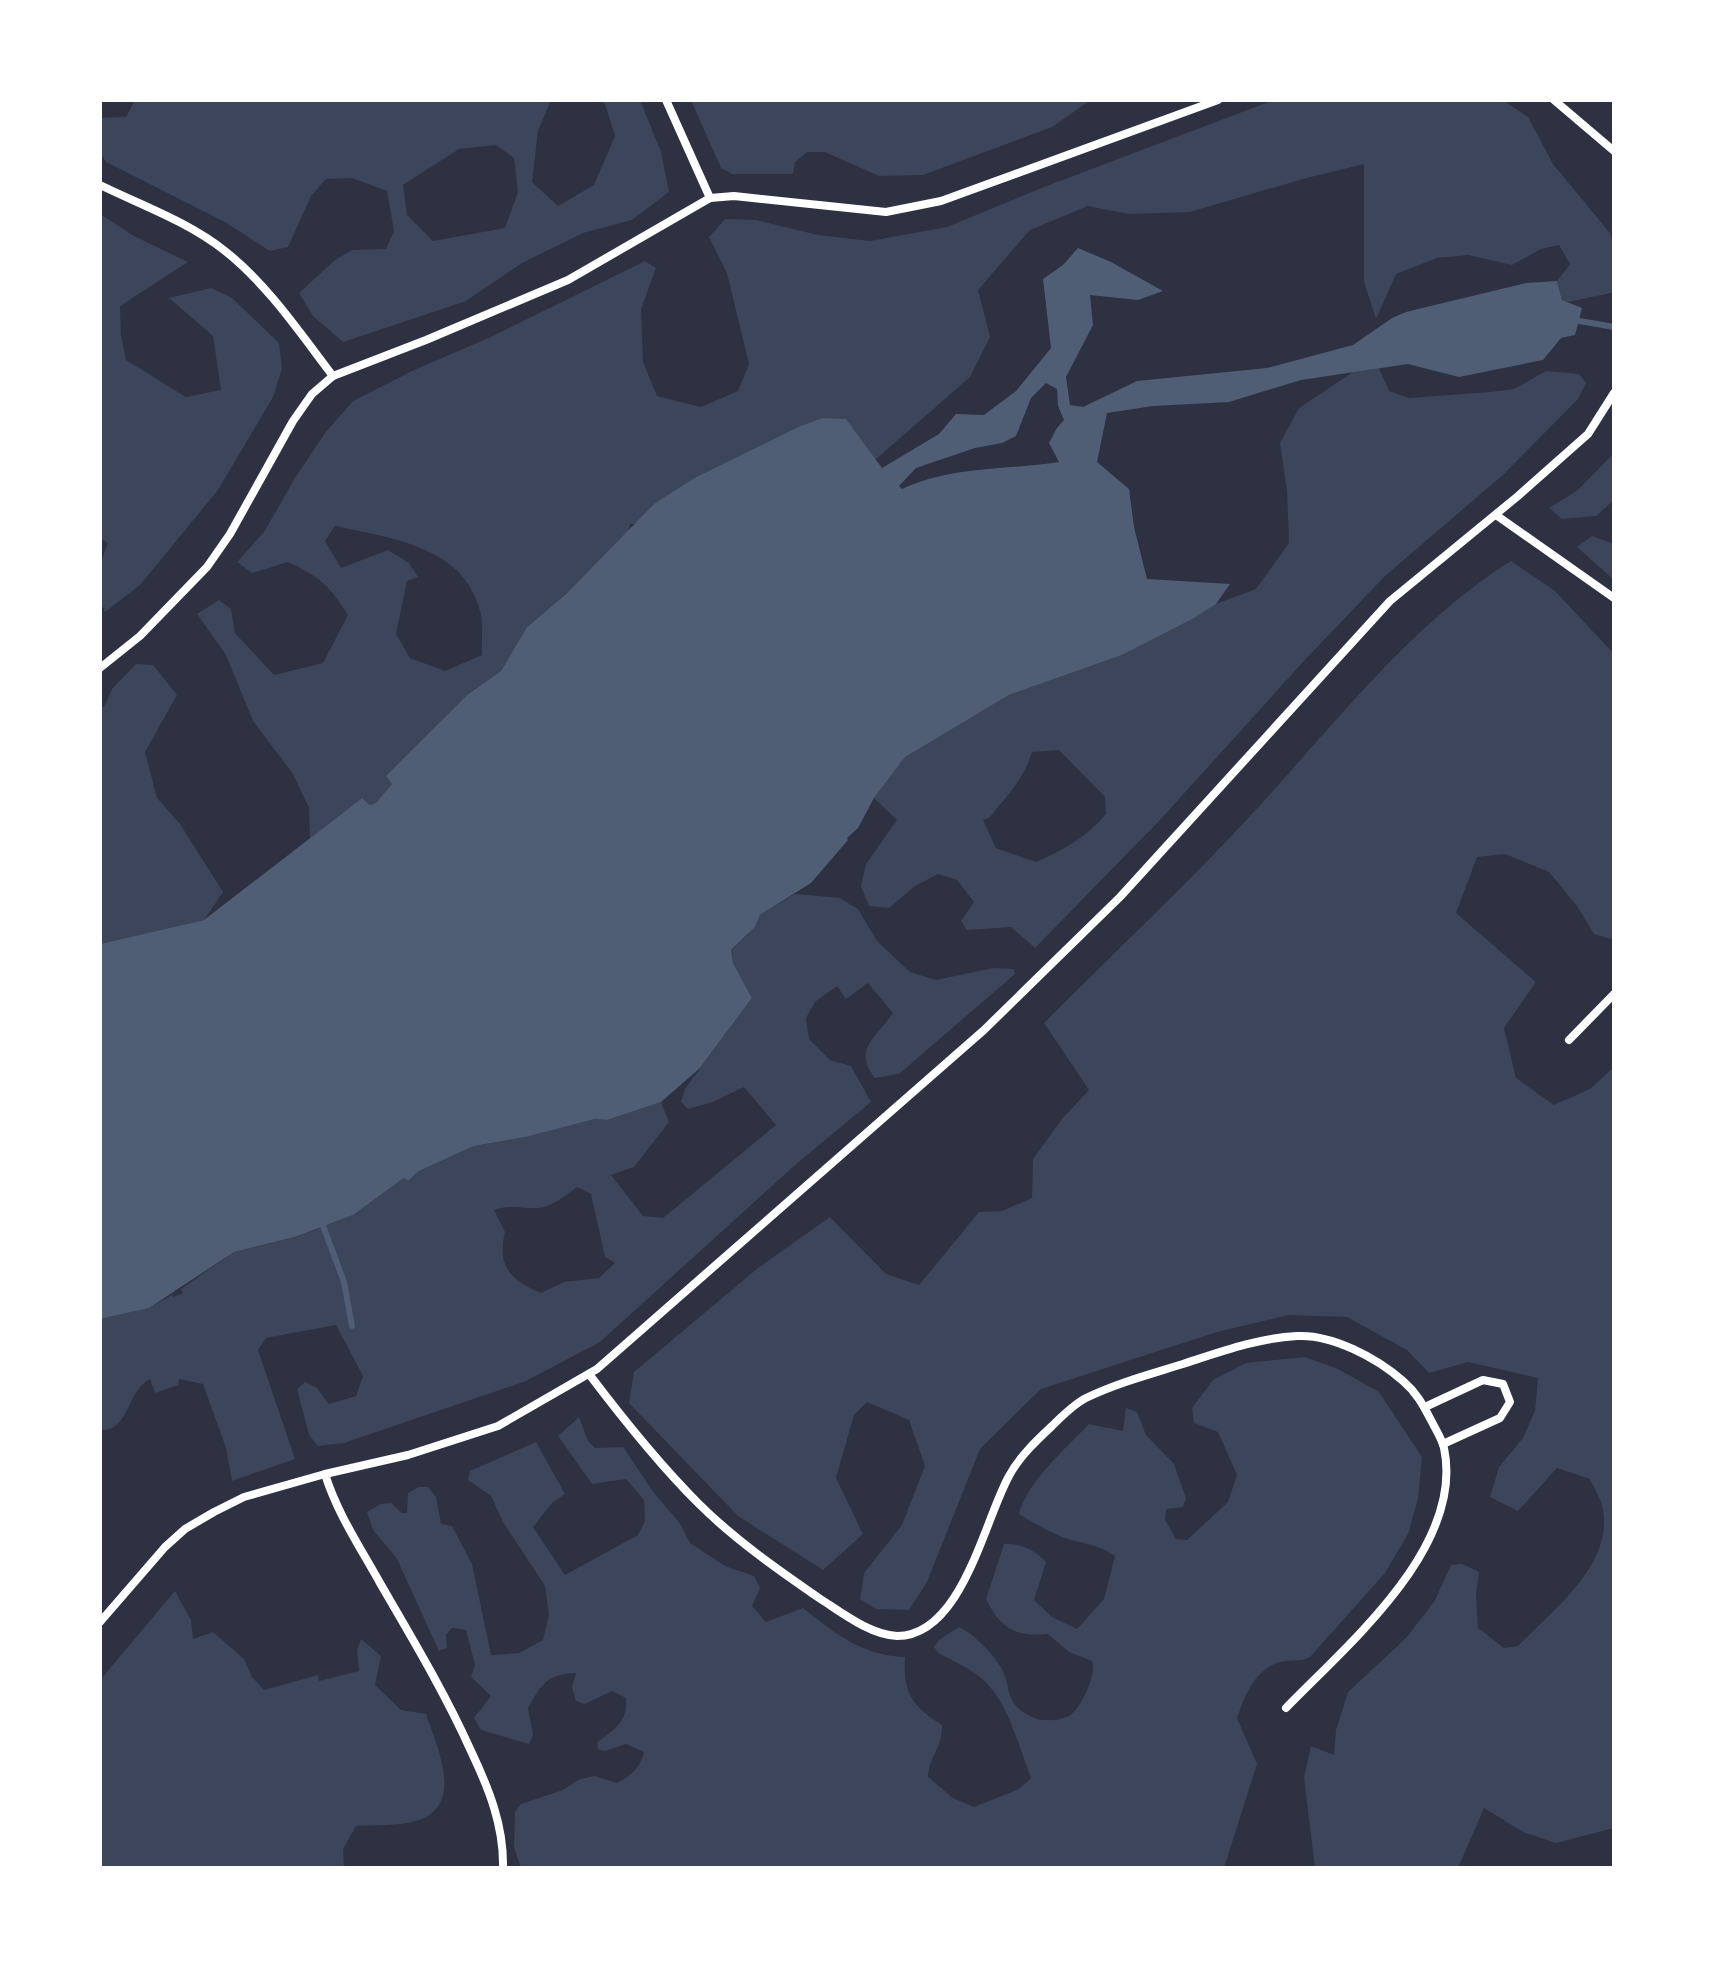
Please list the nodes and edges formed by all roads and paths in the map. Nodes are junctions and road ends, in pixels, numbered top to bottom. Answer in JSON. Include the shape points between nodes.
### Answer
{"nodes":[{"id":1,"x":666,"y":100,"type":"edge"},
{"id":2,"x":1218,"y":100,"type":"edge"},
{"id":3,"x":1554,"y":100,"type":"edge"},
{"id":4,"x":1614,"y":151,"type":"edge"},
{"id":5,"x":100,"y":185,"type":"edge"},
{"id":6,"x":710,"y":198,"type":"junction"},
{"id":7,"x":333,"y":376,"type":"junction"},
{"id":8,"x":1614,"y":393,"type":"edge"},
{"id":9,"x":1496,"y":515,"type":"junction"},
{"id":10,"x":1614,"y":598,"type":"edge"},
{"id":11,"x":100,"y":668,"type":"edge"},
{"id":12,"x":1614,"y":994,"type":"edge"},
{"id":13,"x":1569,"y":1040,"type":"dead end"},
{"id":14,"x":589,"y":1374,"type":"junction"},
{"id":15,"x":1425,"y":1407,"type":"junction"},
{"id":16,"x":1443,"y":1444,"type":"junction"},
{"id":17,"x":325,"y":1474,"type":"junction"},
{"id":18,"x":100,"y":1622,"type":"edge"},
{"id":19,"x":1286,"y":1708,"type":"dead end"},
{"id":20,"x":503,"y":1868,"type":"edge"}],
"edges":[{"from":1,"to":6,"type":"street"},
{"from":2,"to":6,"type":"street","via":[[941,201],[886,212]]},
{"from":3,"to":4,"type":"street"},
{"from":5,"to":7,"type":"street","via":[[222,249],[249,272]]},
{"from":6,"to":7,"type":"street","via":[[568,280]]},
{"from":7,"to":11,"type":"street","via":[[293,421],[207,567],[140,636]]},
{"from":8,"to":9,"type":"street","via":[[1588,434]]},
{"from":9,"to":10,"type":"street"},
{"from":9,"to":14,"type":"street","via":[[1390,601],[1120,897],[984,1030]]},
{"from":12,"to":13,"type":"street"},
{"from":14,"to":15,"type":"street","via":[[636,1436],[700,1504],[833,1607],[873,1630],[899,1636],[939,1619],[956,1598],[1010,1474],[1082,1400],[1242,1345],[1300,1335],[1366,1354],[1419,1395]]},
{"from":14,"to":17,"type":"street","via":[[498,1426]]},
{"from":15,"to":16,"type":"street"},
{"from":15,"to":16,"type":"street","via":[[1483,1380],[1503,1384],[1508,1393],[1510,1402],[1500,1418]]},
{"from":16,"to":19,"type":"street","via":[[1445,1489],[1433,1533],[1404,1580]]},
{"from":17,"to":18,"type":"street","via":[[244,1497],[185,1529]]},
{"from":17,"to":20,"type":"street","via":[[342,1517],[459,1723],[486,1782],[498,1817]]}]}
